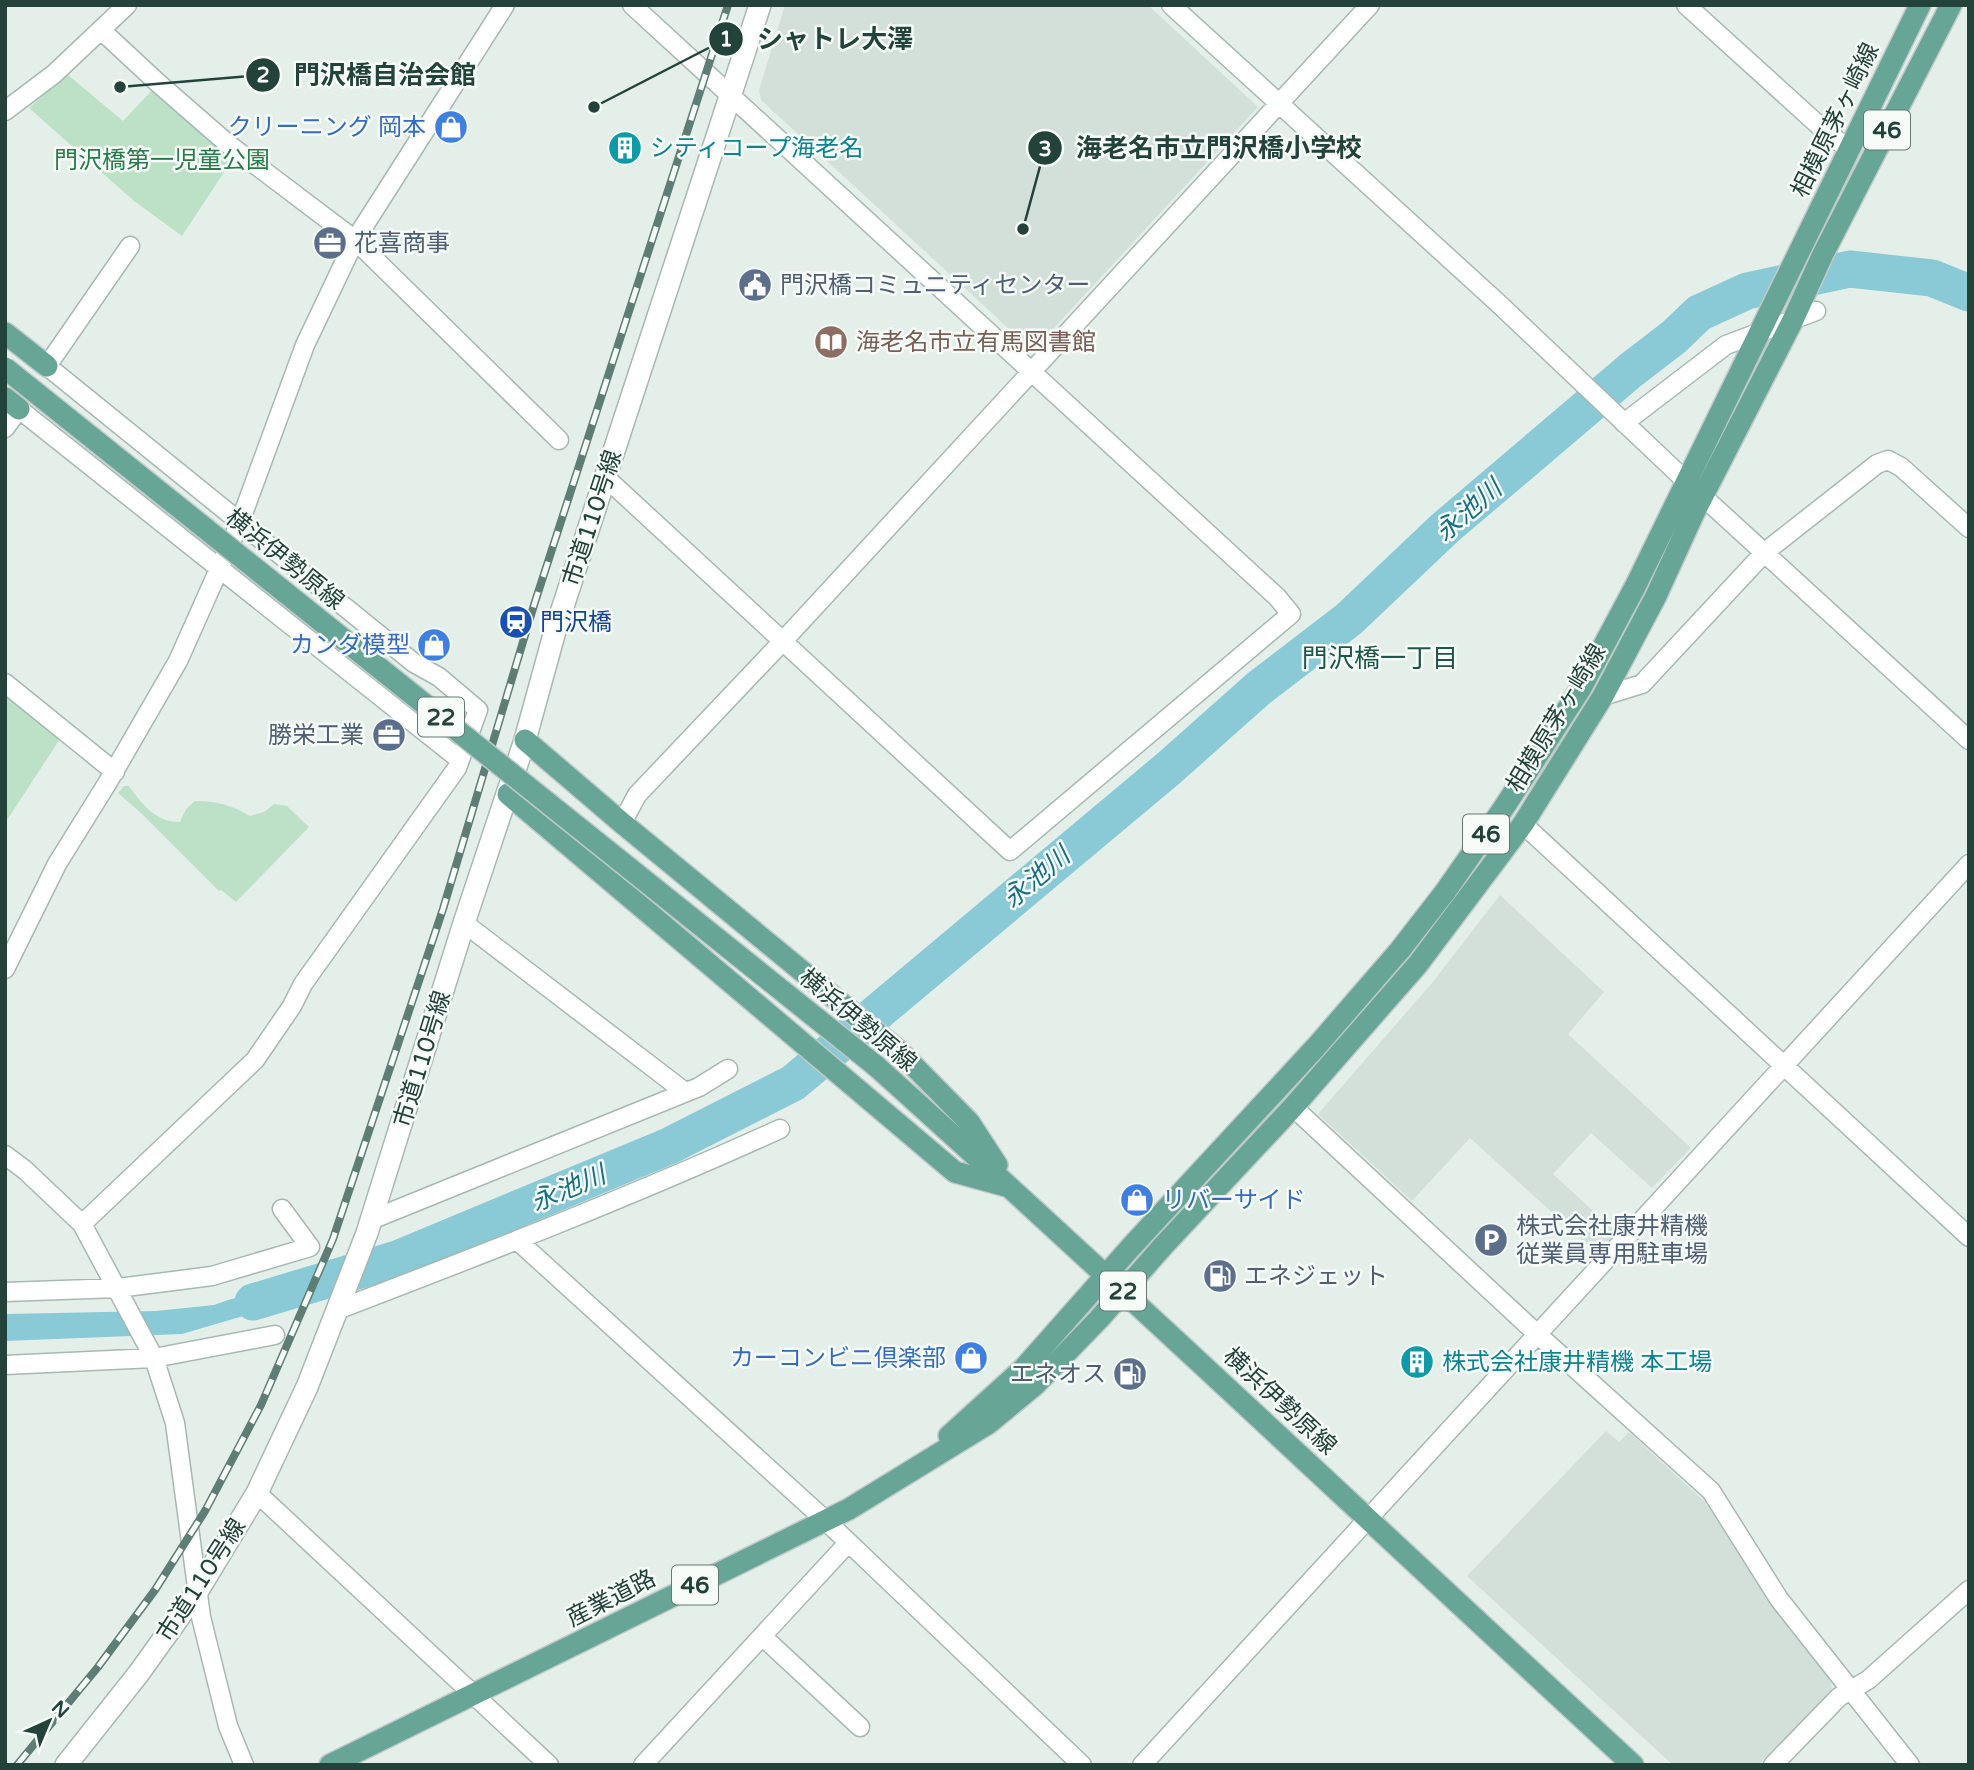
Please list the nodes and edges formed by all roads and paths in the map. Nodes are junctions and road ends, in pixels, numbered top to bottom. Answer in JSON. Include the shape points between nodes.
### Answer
{"nodes":[{"id":1,"x":127,"y":5,"type":"edge"},
{"id":2,"x":505,"y":5,"type":"edge"},
{"id":3,"x":632,"y":5,"type":"edge"},
{"id":4,"x":760,"y":5,"type":"edge"},
{"id":5,"x":1171,"y":5,"type":"edge"},
{"id":6,"x":1370,"y":5,"type":"edge"},
{"id":7,"x":1686,"y":5,"type":"edge"},
{"id":8,"x":1920,"y":5,"type":"edge"},
{"id":9,"x":1951,"y":5,"type":"edge"},
{"id":10,"x":102,"y":30,"type":"junction"},
{"id":11,"x":732,"y":97,"type":"junction"},
{"id":12,"x":1280,"y":103,"type":"junction"},
{"id":13,"x":5,"y":111,"type":"edge"},
{"id":14,"x":1850,"y":150,"type":"junction"},
{"id":15,"x":355,"y":240,"type":"junction"},
{"id":16,"x":130,"y":246,"type":"dead end"},
{"id":17,"x":1801,"y":314,"type":"junction"},
{"id":18,"x":1762,"y":327,"type":"junction"},
{"id":19,"x":5,"y":333,"type":"edge"},
{"id":20,"x":47,"y":366,"type":"junction"},
{"id":21,"x":5,"y":368,"type":"edge"},
{"id":22,"x":1032,"y":372,"type":"junction"},
{"id":23,"x":12,"y":403,"type":"edge"},
{"id":24,"x":1622,"y":421,"type":"junction"},
{"id":25,"x":5,"y":428,"type":"edge"},
{"id":26,"x":559,"y":440,"type":"dead end"},
{"id":27,"x":605,"y":477,"type":"junction"},
{"id":28,"x":1686,"y":482,"type":"junction"},
{"id":29,"x":1703,"y":497,"type":"junction"},
{"id":30,"x":240,"y":522,"type":"junction"},
{"id":31,"x":1969,"y":528,"type":"edge"},
{"id":32,"x":1765,"y":552,"type":"junction"},
{"id":33,"x":221,"y":570,"type":"junction"},
{"id":34,"x":372,"y":629,"type":"junction"},
{"id":35,"x":783,"y":641,"type":"junction"},
{"id":36,"x":344,"y":668,"type":"junction"},
{"id":37,"x":5,"y":683,"type":"edge"},
{"id":38,"x":1603,"y":696,"type":"junction"},
{"id":39,"x":525,"y":740,"type":"junction"},
{"id":40,"x":1969,"y":740,"type":"edge"},
{"id":41,"x":459,"y":760,"type":"junction"},
{"id":42,"x":115,"y":772,"type":"junction"},
{"id":43,"x":508,"y":794,"type":"junction"},
{"id":44,"x":622,"y":823,"type":"junction"},
{"id":45,"x":1523,"y":824,"type":"junction"},
{"id":46,"x":1969,"y":864,"type":"edge"},
{"id":47,"x":464,"y":923,"type":"junction"},
{"id":48,"x":5,"y":969,"type":"edge"},
{"id":49,"x":1784,"y":1066,"type":"junction"},
{"id":50,"x":728,"y":1069,"type":"dead end"},
{"id":51,"x":685,"y":1092,"type":"junction"},
{"id":52,"x":1293,"y":1107,"type":"junction"},
{"id":53,"x":780,"y":1129,"type":"dead end"},
{"id":54,"x":5,"y":1155,"type":"edge"},
{"id":55,"x":1012,"y":1188,"type":"junction"},
{"id":56,"x":282,"y":1209,"type":"dead end"},
{"id":57,"x":82,"y":1224,"type":"junction"},
{"id":58,"x":369,"y":1226,"type":"junction"},
{"id":59,"x":1969,"y":1237,"type":"edge"},
{"id":60,"x":517,"y":1240,"type":"junction"},
{"id":61,"x":1106,"y":1275,"type":"junction"},
{"id":62,"x":5,"y":1292,"type":"edge"},
{"id":63,"x":120,"y":1292,"type":"junction"},
{"id":64,"x":1124,"y":1292,"type":"junction"},
{"id":65,"x":339,"y":1306,"type":"junction"},
{"id":66,"x":1536,"y":1333,"type":"junction"},
{"id":67,"x":275,"y":1335,"type":"dead end"},
{"id":68,"x":152,"y":1353,"type":"junction"},
{"id":69,"x":5,"y":1365,"type":"edge"},
{"id":70,"x":912,"y":1470,"type":"junction"},
{"id":71,"x":257,"y":1493,"type":"junction"},
{"id":72,"x":1366,"y":1519,"type":"junction"},
{"id":73,"x":825,"y":1520,"type":"junction"},
{"id":74,"x":848,"y":1543,"type":"junction"},
{"id":75,"x":1969,"y":1590,"type":"edge"},
{"id":76,"x":197,"y":1592,"type":"junction"},
{"id":77,"x":762,"y":1636,"type":"junction"},
{"id":78,"x":1851,"y":1690,"type":"junction"},
{"id":79,"x":475,"y":1695,"type":"junction"},
{"id":80,"x":860,"y":1727,"type":"dead end"},
{"id":81,"x":66,"y":1765,"type":"edge"},
{"id":82,"x":244,"y":1765,"type":"edge"},
{"id":83,"x":330,"y":1765,"type":"edge"},
{"id":84,"x":549,"y":1765,"type":"edge"},
{"id":85,"x":643,"y":1765,"type":"edge"},
{"id":86,"x":1082,"y":1765,"type":"edge"},
{"id":87,"x":1142,"y":1765,"type":"edge"},
{"id":88,"x":1633,"y":1765,"type":"edge"},
{"id":89,"x":1773,"y":1765,"type":"edge"},
{"id":90,"x":1910,"y":1765,"type":"edge"}],
"edges":[{"from":1,"to":10,"type":"street"},
{"from":2,"to":15,"type":"street"},
{"from":3,"to":11,"type":"street"},
{"from":4,"to":11,"type":"street","name":"市道110号線"},
{"from":5,"to":12,"type":"street"},
{"from":6,"to":12,"type":"street"},
{"from":7,"to":14,"type":"street"},
{"from":8,"to":14,"type":"main road","name":"相模原茅ヶ崎線","number":"46"},
{"from":9,"to":17,"type":"main road","name":"相模原茅ヶ崎線","number":"46","via":[[1823,254]]},
{"from":10,"to":13,"type":"street"},
{"from":10,"to":15,"type":"street","via":[[228,144]]},
{"from":11,"to":22,"type":"street"},
{"from":11,"to":27,"type":"street","name":"市道110号線"},
{"from":12,"to":22,"type":"street"},
{"from":12,"to":24,"type":"street"},
{"from":14,"to":18,"type":"main road","name":"相模原茅ヶ崎線","number":"46"},
{"from":15,"to":26,"type":"street"},
{"from":15,"to":30,"type":"street","via":[[304,345]]},
{"from":16,"to":20,"type":"street"},
{"from":17,"to":18,"type":"street"},
{"from":17,"to":29,"type":"main road","name":"相模原茅ヶ崎線","number":"46"},
{"from":18,"to":24,"type":"street","via":[[1711,354]]},
{"from":18,"to":28,"type":"main road","name":"相模原茅ヶ崎線","number":"46"},
{"from":19,"to":20,"type":"main road"},
{"from":20,"to":30,"type":"street"},
{"from":21,"to":55,"type":"main road","name":"横浜伊勢原線","number":"22","bridge":true,"via":[[876,1066]]},
{"from":22,"to":35,"type":"street"},
{"from":22,"to":35,"type":"street","via":[[1291,614],[1010,851]]},
{"from":23,"to":25,"type":"street"},
{"from":23,"to":33,"type":"street"},
{"from":24,"to":28,"type":"street"},
{"from":27,"to":35,"type":"street"},
{"from":27,"to":39,"type":"street","name":"市道110号線"},
{"from":28,"to":29,"type":"street"},
{"from":28,"to":61,"type":"main road","name":"相模原茅ヶ崎線","number":"46","via":[[1581,688],[1445,892],[1316,1047]]},
{"from":29,"to":32,"type":"street"},
{"from":29,"to":38,"type":"main road","name":"相模原茅ヶ崎線","number":"46"},
{"from":30,"to":33,"type":"street"},
{"from":30,"to":34,"type":"street"},
{"from":31,"to":32,"type":"street","via":[[1888,460]]},
{"from":32,"to":38,"type":"street","via":[[1642,684]]},
{"from":32,"to":40,"type":"street"},
{"from":33,"to":36,"type":"street"},
{"from":33,"to":42,"type":"street","via":[[178,661]]},
{"from":34,"to":36,"type":"street"},
{"from":34,"to":41,"type":"street","via":[[478,709]]},
{"from":35,"to":44,"type":"street","via":[[637,795]]},
{"from":36,"to":41,"type":"street"},
{"from":37,"to":42,"type":"street"},
{"from":38,"to":45,"type":"main road","name":"相模原茅ヶ崎線","number":"46"},
{"from":39,"to":43,"type":"street","name":"市道110号線"},
{"from":39,"to":44,"type":"main road"},
{"from":41,"to":57,"type":"street","via":[[255,1060]]},
{"from":42,"to":48,"type":"street","via":[[57,864]]},
{"from":43,"to":47,"type":"street","name":"市道110号線"},
{"from":43,"to":55,"type":"main road","via":[[955,1172]]},
{"from":44,"to":55,"type":"main road","via":[[899,1051],[969,1122]]},
{"from":45,"to":49,"type":"street"},
{"from":45,"to":52,"type":"main road","name":"相模原茅ヶ崎線","number":"46","via":[[1418,964]]},
{"from":46,"to":49,"type":"street"},
{"from":47,"to":51,"type":"street"},
{"from":47,"to":58,"type":"street","name":"市道110号線"},
{"from":49,"to":59,"type":"street"},
{"from":49,"to":66,"type":"street"},
{"from":50,"to":51,"type":"street"},
{"from":51,"to":58,"type":"street"},
{"from":52,"to":64,"type":"main road","name":"相模原茅ヶ崎線","number":"46"},
{"from":52,"to":66,"type":"street"},
{"from":53,"to":60,"type":"street"},
{"from":54,"to":57,"type":"street"},
{"from":55,"to":61,"type":"main road","name":"横浜伊勢原線","number":"22"},
{"from":56,"to":63,"type":"street","via":[[310,1247],[212,1276]]},
{"from":57,"to":63,"type":"street"},
{"from":58,"to":65,"type":"street"},
{"from":60,"to":65,"type":"street"},
{"from":60,"to":73,"type":"street"},
{"from":61,"to":64,"type":"main road","name":"横浜伊勢原線","number":"22"},
{"from":61,"to":70,"type":"main road","name":"産業道路","number":"46","via":[[1024,1368]]},
{"from":62,"to":63,"type":"street"},
{"from":63,"to":68,"type":"street"},
{"from":64,"to":70,"type":"main road","name":"産業道路","number":"46","via":[[1035,1385],[989,1423]]},
{"from":64,"to":72,"type":"main road","name":"横浜伊勢原線","number":"22"},
{"from":65,"to":71,"type":"street","name":"市道110号線"},
{"from":66,"to":72,"type":"street"},
{"from":66,"to":78,"type":"street","via":[[1711,1491],[1779,1599]]},
{"from":67,"to":68,"type":"street"},
{"from":68,"to":69,"type":"street"},
{"from":68,"to":76,"type":"street","via":[[175,1423]]},
{"from":70,"to":73,"type":"main road","name":"産業道路","number":"46"},
{"from":71,"to":76,"type":"street","name":"市道110号線"},
{"from":71,"to":79,"type":"street"},
{"from":72,"to":87,"type":"street"},
{"from":72,"to":88,"type":"main road","name":"横浜伊勢原線","number":"22"},
{"from":73,"to":74,"type":"street"},
{"from":73,"to":79,"type":"main road","name":"産業道路","number":"46"},
{"from":74,"to":77,"type":"street"},
{"from":74,"to":86,"type":"street"},
{"from":75,"to":78,"type":"street"},
{"from":76,"to":81,"type":"street","name":"市道110号線"},
{"from":76,"to":82,"type":"street","via":[[221,1704]]},
{"from":77,"to":80,"type":"street"},
{"from":77,"to":85,"type":"street"},
{"from":78,"to":89,"type":"street"},
{"from":78,"to":90,"type":"street"},
{"from":79,"to":83,"type":"main road","name":"産業道路","number":"46"},
{"from":79,"to":84,"type":"street"}]}
